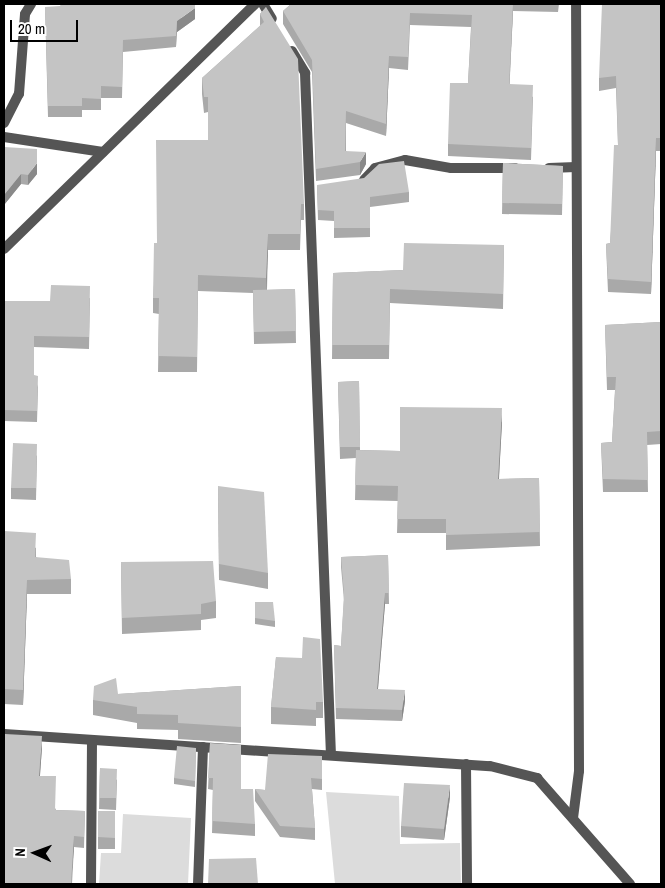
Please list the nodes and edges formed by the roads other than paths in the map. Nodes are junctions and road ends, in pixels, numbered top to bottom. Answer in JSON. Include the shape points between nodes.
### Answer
{"nodes":[{"id":1,"x":31,"y":4,"type":"edge"},
{"id":2,"x":255,"y":4,"type":"edge"},
{"id":3,"x":263,"y":4,"type":"edge"},
{"id":4,"x":576,"y":4,"type":"edge"},
{"id":5,"x":277,"y":27,"type":"edge"},
{"id":6,"x":287,"y":42,"type":"edge"},
{"id":7,"x":4,"y":123,"type":"edge"},
{"id":8,"x":4,"y":137,"type":"edge"},
{"id":9,"x":103,"y":152,"type":"junction"},
{"id":10,"x":576,"y":167,"type":"junction"},
{"id":11,"x":356,"y":182,"type":"edge"},
{"id":12,"x":325,"y":186,"type":"edge"},
{"id":13,"x":309,"y":189,"type":"junction"},
{"id":14,"x":4,"y":249,"type":"edge"},
{"id":15,"x":4,"y":734,"type":"edge"},
{"id":16,"x":92,"y":740,"type":"junction"},
{"id":17,"x":203,"y":747,"type":"junction"},
{"id":18,"x":331,"y":756,"type":"junction"},
{"id":19,"x":466,"y":764,"type":"junction"},
{"id":20,"x":573,"y":818,"type":"junction"},
{"id":21,"x":91,"y":884,"type":"edge"},
{"id":22,"x":198,"y":884,"type":"edge"},
{"id":23,"x":467,"y":884,"type":"edge"},
{"id":24,"x":630,"y":884,"type":"edge"}],
"edges":[{"from":1,"to":7,"type":"street","via":[[24,14],[19,94]]},
{"from":2,"to":9,"type":"street"},
{"from":3,"to":5,"type":"street"},
{"from":4,"to":10,"type":"street"},
{"from":6,"to":13,"type":"street","via":[[304,73]]},
{"from":8,"to":9,"type":"street"},
{"from":9,"to":14,"type":"street"},
{"from":10,"to":11,"type":"street","via":[[451,168],[405,160],[375,168],[363,181]]},
{"from":10,"to":20,"type":"street","via":[[579,771]]},
{"from":12,"to":13,"type":"street"},
{"from":13,"to":18,"type":"street"},
{"from":15,"to":16,"type":"street"},
{"from":16,"to":17,"type":"street"},
{"from":16,"to":21,"type":"street"},
{"from":17,"to":18,"type":"street"},
{"from":17,"to":22,"type":"street"},
{"from":18,"to":19,"type":"street"},
{"from":19,"to":20,"type":"street","via":[[490,766],[536,778]]},
{"from":19,"to":23,"type":"street"},
{"from":20,"to":24,"type":"street"}]}
